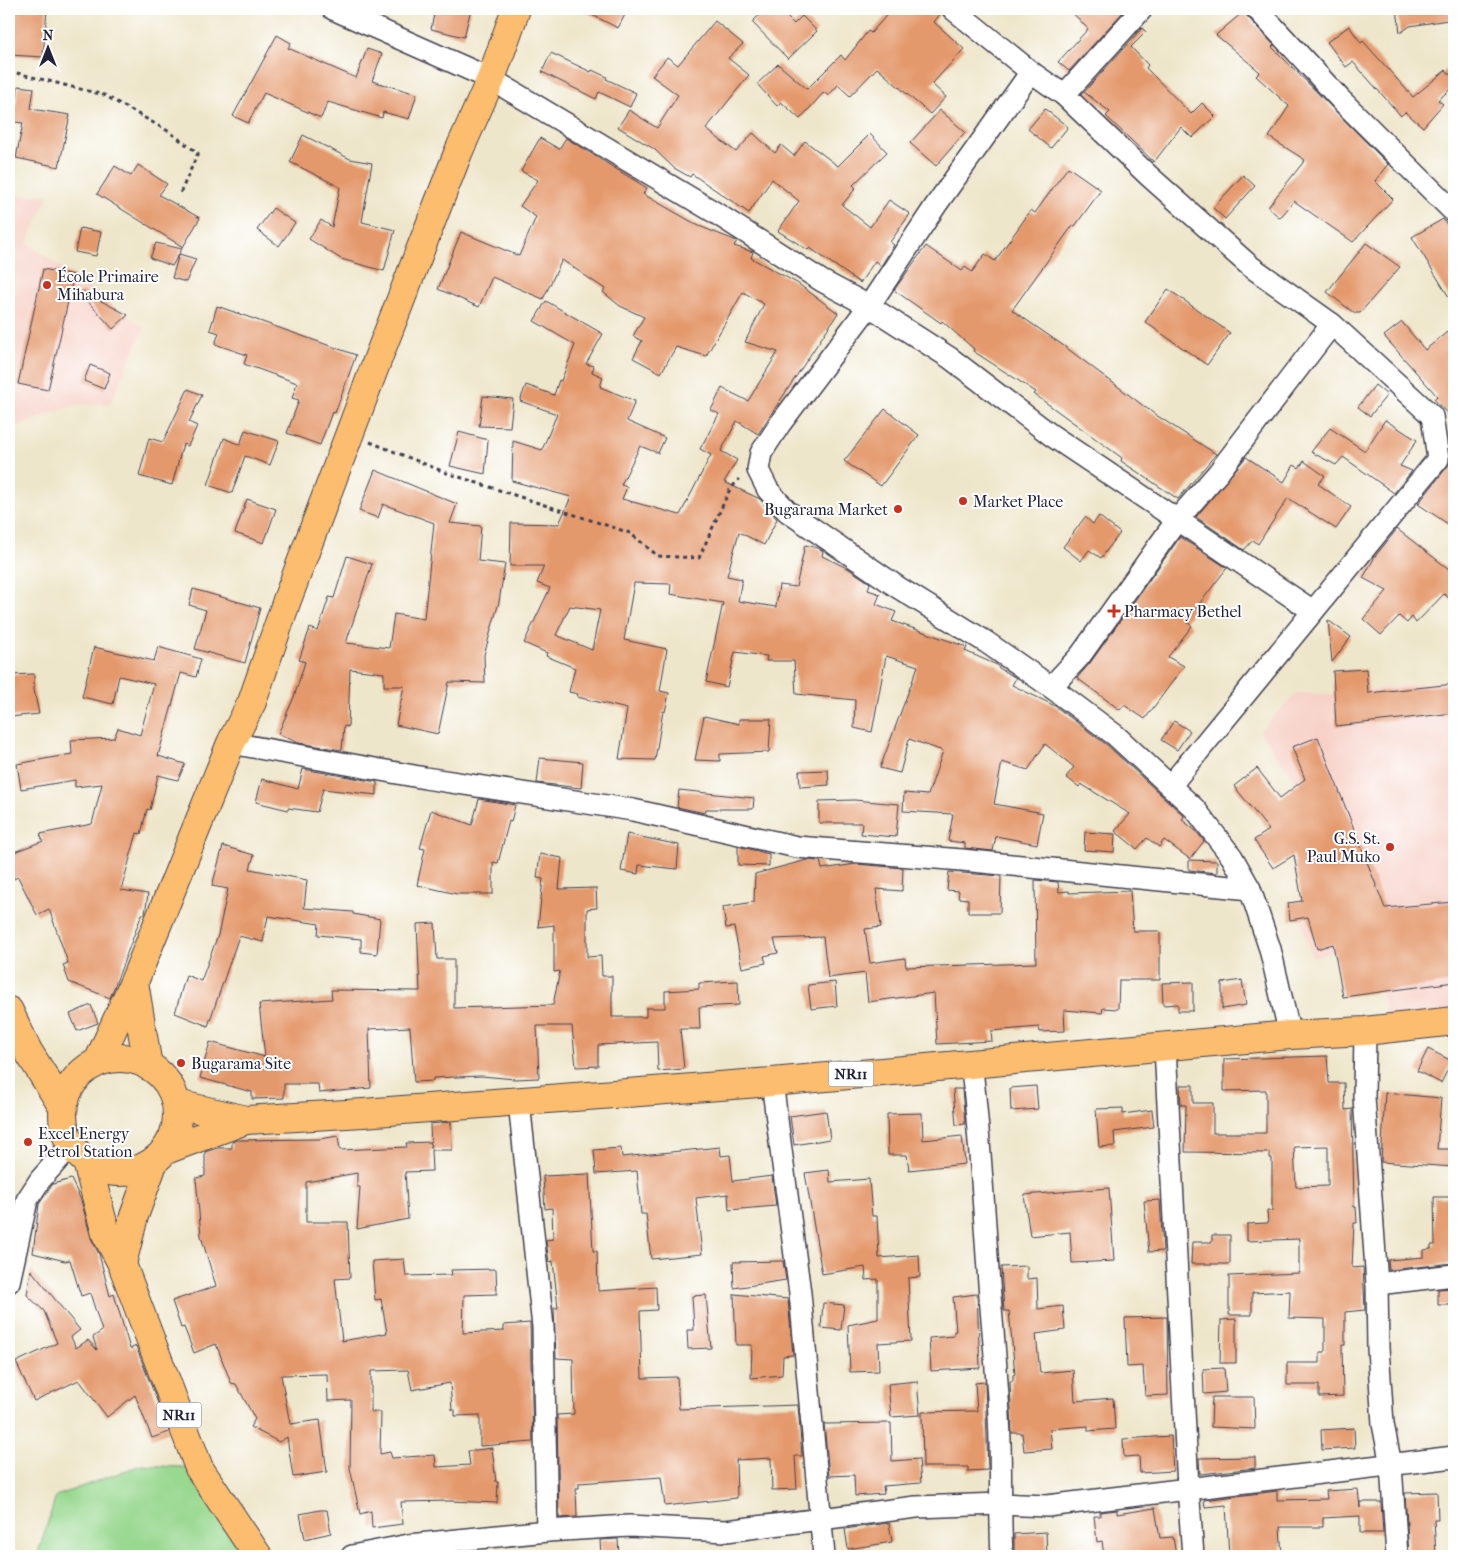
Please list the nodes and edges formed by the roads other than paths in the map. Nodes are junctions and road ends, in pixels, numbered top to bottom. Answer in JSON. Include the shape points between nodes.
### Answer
{"nodes":[{"id":1,"x":333,"y":9,"type":"edge"},
{"id":2,"x":516,"y":9,"type":"edge"},
{"id":3,"x":953,"y":9,"type":"edge"},
{"id":4,"x":1142,"y":9,"type":"edge"},
{"id":5,"x":1257,"y":9,"type":"edge"},
{"id":6,"x":1031,"y":72,"type":"junction"},
{"id":7,"x":491,"y":79,"type":"junction"},
{"id":8,"x":1064,"y":95,"type":"junction"},
{"id":9,"x":1454,"y":212,"type":"edge"},
{"id":10,"x":869,"y":306,"type":"junction"},
{"id":11,"x":1332,"y":324,"type":"junction"},
{"id":12,"x":1177,"y":520,"type":"junction"},
{"id":13,"x":1313,"y":611,"type":"junction"},
{"id":14,"x":1051,"y":687,"type":"junction"},
{"id":15,"x":231,"y":743,"type":"junction"},
{"id":16,"x":1170,"y":786,"type":"junction"},
{"id":17,"x":1250,"y":889,"type":"junction"},
{"id":18,"x":134,"y":982,"type":"junction"},
{"id":19,"x":9,"y":1011,"type":"edge"},
{"id":20,"x":1454,"y":1021,"type":"edge"},
{"id":21,"x":1365,"y":1031,"type":"junction"},
{"id":22,"x":1290,"y":1035,"type":"junction"},
{"id":23,"x":1166,"y":1047,"type":"junction"},
{"id":24,"x":98,"y":1062,"type":"junction"},
{"id":25,"x":971,"y":1062,"type":"junction"},
{"id":26,"x":148,"y":1066,"type":"junction"},
{"id":27,"x":772,"y":1082,"type":"junction"},
{"id":28,"x":519,"y":1102,"type":"junction"},
{"id":29,"x":176,"y":1104,"type":"junction"},
{"id":30,"x":63,"y":1107,"type":"junction"},
{"id":31,"x":246,"y":1120,"type":"junction"},
{"id":32,"x":79,"y":1153,"type":"junction"},
{"id":33,"x":160,"y":1156,"type":"junction"},
{"id":34,"x":122,"y":1264,"type":"junction"},
{"id":35,"x":1454,"y":1275,"type":"edge"},
{"id":36,"x":9,"y":1282,"type":"edge"},
{"id":37,"x":1377,"y":1284,"type":"junction"},
{"id":38,"x":1454,"y":1456,"type":"edge"},
{"id":39,"x":1391,"y":1465,"type":"junction"},
{"id":40,"x":1188,"y":1487,"type":"junction"},
{"id":41,"x":1000,"y":1504,"type":"junction"},
{"id":42,"x":821,"y":1518,"type":"junction"},
{"id":43,"x":547,"y":1531,"type":"junction"},
{"id":44,"x":258,"y":1556,"type":"edge"},
{"id":45,"x":352,"y":1556,"type":"edge"},
{"id":46,"x":824,"y":1556,"type":"edge"},
{"id":47,"x":1002,"y":1556,"type":"edge"},
{"id":48,"x":1193,"y":1556,"type":"edge"},
{"id":49,"x":1397,"y":1556,"type":"edge"}],
"edges":[{"from":1,"to":7,"type":"street"},
{"from":2,"to":7,"type":"main road"},
{"from":3,"to":6,"type":"street"},
{"from":4,"to":8,"type":"street"},
{"from":5,"to":9,"type":"street","via":[[1340,99]]},
{"from":6,"to":8,"type":"street"},
{"from":6,"to":10,"type":"street"},
{"from":7,"to":10,"type":"street","via":[[714,212],[822,281]]},
{"from":7,"to":15,"type":"main road","via":[[458,153],[350,433],[252,702]]},
{"from":8,"to":11,"type":"street","via":[[1250,266]]},
{"from":10,"to":12,"type":"street","via":[[950,358],[1051,435]]},
{"from":10,"to":14,"type":"street","via":[[761,453],[758,470],[768,490],[788,511]]},
{"from":11,"to":12,"type":"street","via":[[1218,473]]},
{"from":11,"to":13,"type":"street","via":[[1432,416],[1438,459]]},
{"from":12,"to":13,"type":"street"},
{"from":12,"to":14,"type":"street","via":[[1080,656]]},
{"from":13,"to":16,"type":"street"},
{"from":14,"to":16,"type":"street","via":[[1114,735]]},
{"from":15,"to":17,"type":"street","via":[[425,778],[633,810],[797,847]]},
{"from":15,"to":18,"type":"main road"},
{"from":16,"to":17,"type":"street","via":[[1195,809],[1232,857]]},
{"from":17,"to":22,"type":"street","via":[[1270,949]]},
{"from":18,"to":24,"type":"main road"},
{"from":18,"to":26,"type":"main road"},
{"from":19,"to":30,"type":"main road","via":[[28,1051]]},
{"from":20,"to":21,"type":"main road","number":"NR11"},
{"from":21,"to":22,"type":"main road","number":"NR11"},
{"from":21,"to":37,"type":"street","via":[[1364,1097]]},
{"from":22,"to":23,"type":"main road","number":"NR11"},
{"from":23,"to":25,"type":"main road","number":"NR11"},
{"from":23,"to":40,"type":"street"},
{"from":24,"to":26,"type":"main road","via":[[124,1058]]},
{"from":24,"to":30,"type":"main road","via":[[71,1084]]},
{"from":25,"to":27,"type":"main road","number":"NR11"},
{"from":25,"to":41,"type":"street","via":[[980,1131],[994,1328]]},
{"from":26,"to":29,"type":"main road","via":[[164,1078]]},
{"from":27,"to":28,"type":"main road","number":"NR11"},
{"from":27,"to":42,"type":"street","via":[[799,1284]]},
{"from":28,"to":31,"type":"main road","number":"NR11"},
{"from":28,"to":43,"type":"street","via":[[543,1327]]},
{"from":29,"to":31,"type":"main road","number":"NR11"},
{"from":29,"to":33,"type":"main road","via":[[176,1128]]},
{"from":30,"to":32,"type":"main road","via":[[63,1126]]},
{"from":31,"to":33,"type":"main road","number":"NR11"},
{"from":32,"to":33,"type":"main road","via":[[105,1170],[125,1172],[145,1167]]},
{"from":32,"to":34,"type":"main road","number":"NR11","via":[[106,1234]]},
{"from":32,"to":36,"type":"street","via":[[40,1180],[28,1200]]},
{"from":33,"to":34,"type":"main road","via":[[134,1216]]},
{"from":34,"to":44,"type":"main road","number":"NR11","via":[[199,1468]]},
{"from":35,"to":37,"type":"street"},
{"from":37,"to":39,"type":"street","via":[[1383,1424]]},
{"from":38,"to":39,"type":"street"},
{"from":39,"to":40,"type":"street"},
{"from":39,"to":49,"type":"street"},
{"from":40,"to":41,"type":"street","via":[[1047,1506]]},
{"from":40,"to":48,"type":"street"},
{"from":41,"to":42,"type":"street","via":[[916,1507]]},
{"from":41,"to":47,"type":"street"},
{"from":42,"to":43,"type":"street","via":[[726,1531],[628,1526]]},
{"from":42,"to":46,"type":"street"},
{"from":43,"to":45,"type":"street","via":[[409,1545]]}]}
